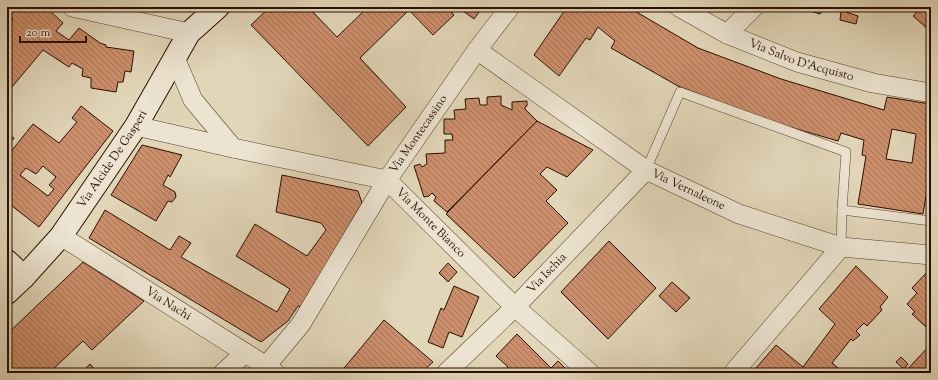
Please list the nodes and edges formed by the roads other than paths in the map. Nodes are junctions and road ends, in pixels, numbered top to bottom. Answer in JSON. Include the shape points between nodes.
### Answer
{"nodes":[{"id":1,"x":72,"y":7,"type":"edge"},
{"id":2,"x":218,"y":7,"type":"edge"},
{"id":3,"x":510,"y":7,"type":"edge"},
{"id":4,"x":679,"y":7,"type":"edge"},
{"id":5,"x":754,"y":7,"type":"edge"},
{"id":6,"x":189,"y":33,"type":"junction"},
{"id":7,"x":727,"y":34,"type":"junction"},
{"id":8,"x":477,"y":50,"type":"junction"},
{"id":9,"x":175,"y":58,"type":"junction"},
{"id":10,"x":931,"y":93,"type":"edge"},
{"id":11,"x":136,"y":126,"type":"junction"},
{"id":12,"x":233,"y":148,"type":"junction"},
{"id":13,"x":646,"y":170,"type":"junction"},
{"id":14,"x":387,"y":180,"type":"junction"},
{"id":15,"x":842,"y":210,"type":"junction"},
{"id":16,"x":931,"y":221,"type":"edge"},
{"id":17,"x":61,"y":236,"type":"junction"},
{"id":18,"x":841,"y":246,"type":"junction"},
{"id":19,"x":931,"y":254,"type":"edge"},
{"id":20,"x":7,"y":262,"type":"edge"},
{"id":21,"x":24,"y":277,"type":"junction"},
{"id":22,"x":7,"y":293,"type":"edge"},
{"id":23,"x":515,"y":307,"type":"junction"},
{"id":24,"x":245,"y":353,"type":"junction"},
{"id":25,"x":271,"y":369,"type":"edge"},
{"id":26,"x":223,"y":373,"type":"edge"},
{"id":27,"x":446,"y":373,"type":"edge"},
{"id":28,"x":590,"y":373,"type":"edge"},
{"id":29,"x":733,"y":373,"type":"edge"}],
"edges":[{"from":1,"to":6,"type":"street"},
{"from":2,"to":6,"type":"main road","name":"Via Alcide De Gasperi"},
{"from":3,"to":8,"type":"street","name":"Via Montecassino"},
{"from":4,"to":7,"type":"street","name":"Via Salvo D'Acquisto"},
{"from":5,"to":7,"type":"street"},
{"from":6,"to":9,"type":"main road","name":"Via Alcide De Gasperi"},
{"from":7,"to":10,"type":"street","name":"Via Salvo D'Acquisto","via":[[797,62],[873,84]]},
{"from":8,"to":13,"type":"street","name":"Via Vernaleone"},
{"from":8,"to":14,"type":"street","name":"Via Montecassino"},
{"from":9,"to":11,"type":"main road","name":"Via Alcide De Gasperi"},
{"from":9,"to":12,"type":"street","via":[[193,100]]},
{"from":11,"to":12,"type":"street","name":"Via Monte Bianco"},
{"from":11,"to":17,"type":"main road","name":"Via Alcide De Gasperi"},
{"from":12,"to":14,"type":"street","name":"Via Monte Bianco"},
{"from":13,"to":15,"type":"lane","via":[[680,92],[846,152]]},
{"from":13,"to":18,"type":"street","name":"Via Vernaleone","via":[[740,214]]},
{"from":13,"to":23,"type":"street","name":"Via Ischia"},
{"from":14,"to":23,"type":"street","name":"Via Monte Bianco"},
{"from":14,"to":25,"type":"street","name":"Via Montecassino","via":[[301,324]]},
{"from":15,"to":16,"type":"lane"},
{"from":15,"to":18,"type":"lane"},
{"from":17,"to":21,"type":"main road","name":"Via Alcide De Gasperi"},
{"from":17,"to":24,"type":"street","name":"Via Nachi"},
{"from":18,"to":19,"type":"street","name":"Via Vernaleone"},
{"from":18,"to":29,"type":"street"},
{"from":20,"to":21,"type":"main road"},
{"from":21,"to":22,"type":"main road","name":"Via Alcide De Gasperi"},
{"from":23,"to":27,"type":"street","name":"Via Ischia"},
{"from":23,"to":28,"type":"street","name":"Via Monte Bianco"},
{"from":24,"to":25,"type":"street","name":"Via Nachi"},
{"from":24,"to":26,"type":"street"}]}
